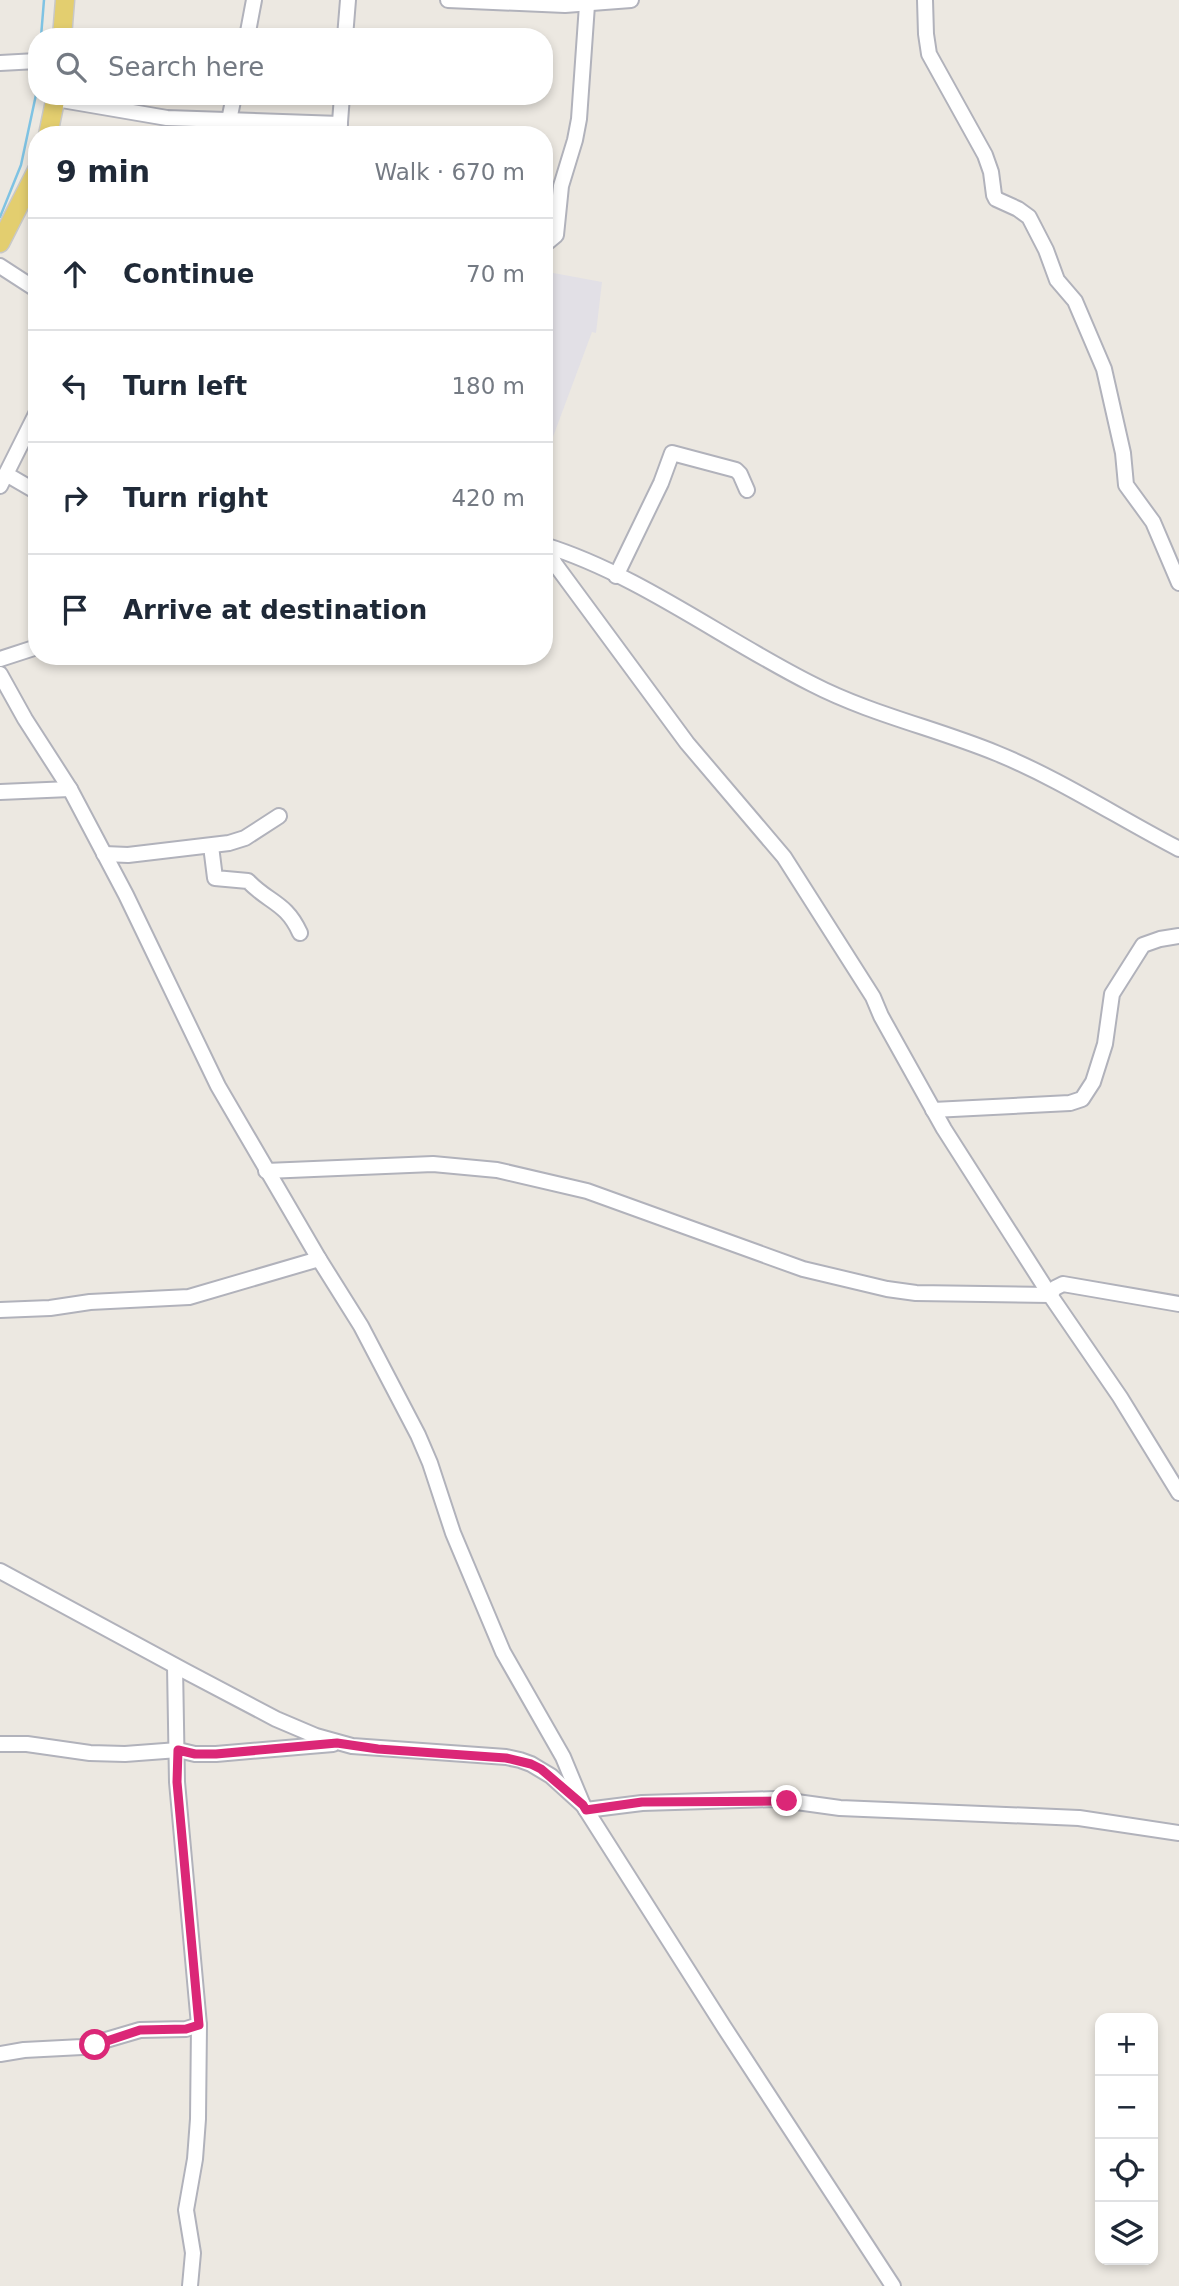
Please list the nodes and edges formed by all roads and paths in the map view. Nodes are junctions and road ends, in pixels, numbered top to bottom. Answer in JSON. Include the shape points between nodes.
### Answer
{"nodes":[{"id":1,"x":65,"y":0,"type":"edge"},
{"id":2,"x":254,"y":0,"type":"edge"},
{"id":3,"x":348,"y":0,"type":"edge"},
{"id":4,"x":448,"y":0,"type":"edge"},
{"id":5,"x":631,"y":0,"type":"edge"},
{"id":6,"x":925,"y":0,"type":"edge"},
{"id":7,"x":587,"y":5,"type":"junction"},
{"id":8,"x":63,"y":28,"type":"edge"},
{"id":9,"x":249,"y":28,"type":"edge"},
{"id":10,"x":346,"y":28,"type":"edge"},
{"id":11,"x":28,"y":61,"type":"edge"},
{"id":12,"x":0,"y":62,"type":"edge"},
{"id":13,"x":54,"y":105,"type":"edge"},
{"id":14,"x":95,"y":105,"type":"edge"},
{"id":15,"x":232,"y":105,"type":"edge"},
{"id":16,"x":341,"y":105,"type":"edge"},
{"id":17,"x":229,"y":119,"type":"junction"},
{"id":18,"x":50,"y":126,"type":"edge"},
{"id":19,"x":228,"y":126,"type":"edge"},
{"id":20,"x":307,"y":126,"type":"edge"},
{"id":21,"x":340,"y":126,"type":"edge"},
{"id":22,"x":28,"y":189,"type":"edge"},
{"id":23,"x":553,"y":238,"type":"edge"},
{"id":24,"x":0,"y":243,"type":"edge"},
{"id":25,"x":0,"y":266,"type":"edge"},
{"id":26,"x":28,"y":284,"type":"edge"},
{"id":27,"x":28,"y":430,"type":"edge"},
{"id":28,"x":3,"y":480,"type":"edge"},
{"id":29,"x":28,"y":489,"type":"edge"},
{"id":30,"x":747,"y":490,"type":"dead end"},
{"id":31,"x":553,"y":548,"type":"edge"},
{"id":32,"x":553,"y":560,"type":"edge"},
{"id":33,"x":617,"y":576,"type":"junction"},
{"id":34,"x":1179,"y":583,"type":"edge"},
{"id":35,"x":28,"y":650,"type":"edge"},
{"id":36,"x":0,"y":659,"type":"edge"},
{"id":37,"x":0,"y":674,"type":"edge"},
{"id":38,"x":69,"y":789,"type":"junction"},
{"id":39,"x":0,"y":792,"type":"edge"},
{"id":40,"x":279,"y":816,"type":"dead end"},
{"id":41,"x":211,"y":846,"type":"junction"},
{"id":42,"x":1179,"y":849,"type":"edge"},
{"id":43,"x":104,"y":854,"type":"junction"},
{"id":44,"x":300,"y":933,"type":"dead end"},
{"id":45,"x":1179,"y":936,"type":"edge"},
{"id":46,"x":933,"y":1110,"type":"junction"},
{"id":47,"x":266,"y":1171,"type":"junction"},
{"id":48,"x":319,"y":1259,"type":"junction"},
{"id":49,"x":1050,"y":1294,"type":"junction"},
{"id":50,"x":1179,"y":1304,"type":"edge"},
{"id":51,"x":0,"y":1310,"type":"edge"},
{"id":52,"x":1179,"y":1493,"type":"edge"},
{"id":53,"x":0,"y":1571,"type":"edge"},
{"id":54,"x":175,"y":1666,"type":"junction"},
{"id":55,"x":337,"y":1743,"type":"junction"},
{"id":56,"x":0,"y":1744,"type":"edge"},
{"id":57,"x":178,"y":1750,"type":"junction"},
{"id":58,"x":584,"y":1807,"type":"junction"},
{"id":59,"x":1179,"y":1833,"type":"edge"},
{"id":60,"x":199,"y":2025,"type":"junction"},
{"id":61,"x":0,"y":2054,"type":"edge"},
{"id":62,"x":190,"y":2286,"type":"edge"},
{"id":63,"x":893,"y":2286,"type":"edge"}],
"edges":[{"from":1,"to":8,"type":"main road"},
{"from":2,"to":9,"type":"street"},
{"from":3,"to":10,"type":"street"},
{"from":4,"to":7,"type":"street"},
{"from":5,"to":7,"type":"street"},
{"from":6,"to":34,"type":"street","via":[[929,54],[985,155],[996,199],[1029,217],[1057,280],[1075,301],[1104,369],[1126,485],[1153,522]]},
{"from":7,"to":23,"type":"street","via":[[579,119]]},
{"from":11,"to":12,"type":"street"},
{"from":13,"to":18,"type":"main road"},
{"from":14,"to":17,"type":"street","via":[[167,118]]},
{"from":15,"to":17,"type":"street"},
{"from":16,"to":21,"type":"street"},
{"from":17,"to":19,"type":"street"},
{"from":17,"to":20,"type":"street"},
{"from":22,"to":24,"type":"main road"},
{"from":25,"to":26,"type":"street"},
{"from":27,"to":28,"type":"street"},
{"from":28,"to":29,"type":"street"},
{"from":30,"to":33,"type":"street","via":[[736,470],[672,453]]},
{"from":31,"to":33,"type":"street"},
{"from":32,"to":46,"type":"street","via":[[687,743],[784,857],[873,997]]},
{"from":33,"to":42,"type":"street","via":[[834,695],[1017,762]]},
{"from":35,"to":36,"type":"street"},
{"from":37,"to":38,"type":"street"},
{"from":38,"to":39,"type":"street"},
{"from":38,"to":43,"type":"street"},
{"from":40,"to":41,"type":"street","via":[[245,838]]},
{"from":41,"to":43,"type":"street"},
{"from":41,"to":44,"type":"street","via":[[215,877],[248,881],[285,909]]},
{"from":43,"to":47,"type":"street","via":[[201,1054]]},
{"from":45,"to":46,"type":"street","via":[[1143,945],[1114,989],[1105,1044],[1093,1082],[1082,1099]]},
{"from":46,"to":49,"type":"street"},
{"from":47,"to":48,"type":"street"},
{"from":47,"to":49,"type":"street","via":[[433,1164],[505,1171],[587,1191],[803,1269],[887,1289]]},
{"from":48,"to":51,"type":"street","via":[[189,1297]]},
{"from":48,"to":58,"type":"street","via":[[361,1326],[418,1435],[503,1652],[563,1757]]},
{"from":49,"to":50,"type":"street","via":[[1063,1284]]},
{"from":49,"to":52,"type":"street"},
{"from":53,"to":54,"type":"street"},
{"from":54,"to":55,"type":"street","via":[[276,1719]]},
{"from":54,"to":57,"type":"street"},
{"from":55,"to":57,"type":"street","via":[[216,1754]]},
{"from":55,"to":58,"type":"street","via":[[520,1760],[551,1776]]},
{"from":56,"to":57,"type":"street","via":[[90,1753]]},
{"from":57,"to":60,"type":"street"},
{"from":58,"to":59,"type":"street","via":[[775,1799],[840,1808],[1079,1818]]},
{"from":58,"to":63,"type":"street"},
{"from":60,"to":61,"type":"street","via":[[140,2030],[82,2047]]},
{"from":60,"to":62,"type":"street","via":[[198,2129],[186,2210],[193,2253]]}]}
